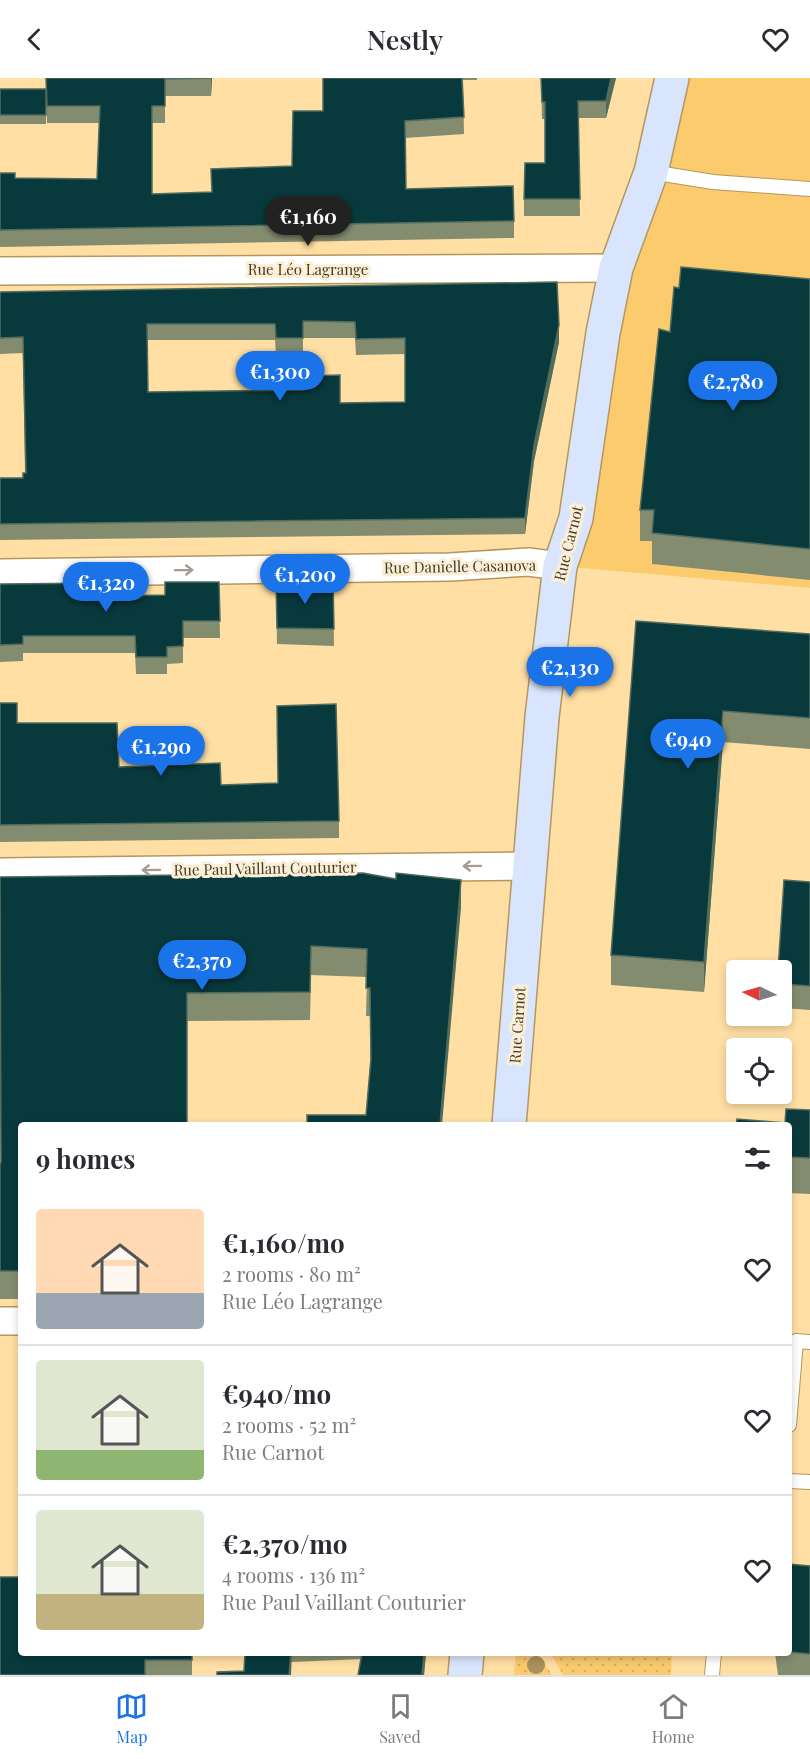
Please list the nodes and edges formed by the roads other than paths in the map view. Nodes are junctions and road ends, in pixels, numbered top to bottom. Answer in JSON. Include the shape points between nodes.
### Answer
{"nodes":[{"id":1,"x":672,"y":78,"type":"edge"},
{"id":2,"x":651,"y":172,"type":"junction"},
{"id":3,"x":810,"y":189,"type":"edge"},
{"id":4,"x":616,"y":268,"type":"junction"},
{"id":5,"x":0,"y":271,"type":"edge"},
{"id":6,"x":560,"y":566,"type":"junction"},
{"id":7,"x":0,"y":573,"type":"edge"},
{"id":8,"x":530,"y":866,"type":"junction"},
{"id":9,"x":0,"y":872,"type":"edge"},
{"id":10,"x":509,"y":1122,"type":"edge"},
{"id":11,"x":0,"y":1321,"type":"edge"},
{"id":12,"x":18,"y":1321,"type":"edge"},
{"id":13,"x":810,"y":1342,"type":"edge"},
{"id":14,"x":792,"y":1389,"type":"edge"},
{"id":15,"x":792,"y":1481,"type":"edge"},
{"id":16,"x":810,"y":1482,"type":"edge"},
{"id":17,"x":466,"y":1656,"type":"edge"},
{"id":18,"x":714,"y":1656,"type":"edge"},
{"id":19,"x":465,"y":1675,"type":"edge"},
{"id":20,"x":712,"y":1675,"type":"edge"}],
"edges":[{"from":1,"to":2,"type":"main road","name":"Rue Carnot"},
{"from":2,"to":3,"type":"lane","via":[[713,182]]},
{"from":2,"to":4,"type":"main road","name":"Rue Carnot"},
{"from":4,"to":5,"type":"street","name":"Rue Léo Lagrange"},
{"from":4,"to":6,"type":"main road","name":"Rue Carnot","via":[[576,518]]},
{"from":7,"to":6,"type":"street","name":"Rue Danielle Casanova","one_way":true,"via":[[450,567],[528,562]]},
{"from":6,"to":8,"type":"main road","name":"Rue Carnot"},
{"from":8,"to":9,"type":"street","name":"Rue Paul Vaillant Couturier","one_way":true},
{"from":8,"to":10,"type":"main road","name":"Rue Carnot"},
{"from":11,"to":12,"type":"street"},
{"from":13,"to":14,"type":"lane","via":[[796,1341]]},
{"from":15,"to":16,"type":"lane"},
{"from":17,"to":19,"type":"main road"},
{"from":18,"to":20,"type":"lane"}]}
